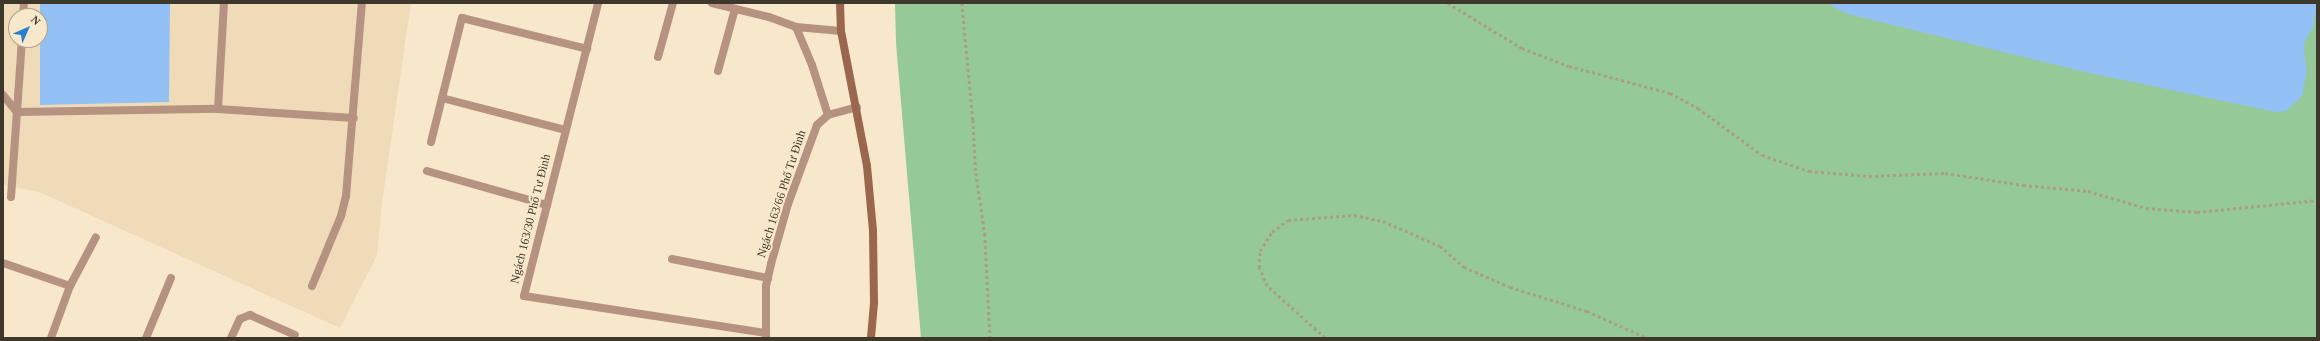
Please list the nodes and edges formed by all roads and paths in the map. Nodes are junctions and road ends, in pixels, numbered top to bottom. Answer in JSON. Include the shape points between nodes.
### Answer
{"nodes":[{"id":1,"x":224,"y":3,"type":"edge"},
{"id":2,"x":362,"y":3,"type":"edge"},
{"id":3,"x":598,"y":3,"type":"edge"},
{"id":4,"x":673,"y":3,"type":"edge"},
{"id":5,"x":712,"y":3,"type":"edge"},
{"id":6,"x":840,"y":3,"type":"edge"},
{"id":7,"x":962,"y":3,"type":"edge"},
{"id":8,"x":1448,"y":3,"type":"edge"},
{"id":9,"x":735,"y":9,"type":"junction"},
{"id":10,"x":796,"y":26,"type":"junction"},
{"id":11,"x":841,"y":31,"type":"junction"},
{"id":12,"x":21,"y":48,"type":"edge"},
{"id":13,"x":586,"y":49,"type":"junction"},
{"id":14,"x":658,"y":57,"type":"dead end"},
{"id":15,"x":718,"y":71,"type":"dead end"},
{"id":16,"x":3,"y":95,"type":"edge"},
{"id":17,"x":442,"y":98,"type":"junction"},
{"id":18,"x":857,"y":107,"type":"junction"},
{"id":19,"x":218,"y":109,"type":"junction"},
{"id":20,"x":17,"y":112,"type":"junction"},
{"id":21,"x":828,"y":115,"type":"junction"},
{"id":22,"x":354,"y":118,"type":"junction"},
{"id":23,"x":566,"y":130,"type":"junction"},
{"id":24,"x":431,"y":142,"type":"dead end"},
{"id":25,"x":427,"y":171,"type":"dead end"},
{"id":26,"x":11,"y":197,"type":"dead end"},
{"id":27,"x":2317,"y":200,"type":"edge"},
{"id":28,"x":547,"y":205,"type":"junction"},
{"id":29,"x":96,"y":237,"type":"dead end"},
{"id":30,"x":672,"y":260,"type":"dead end"},
{"id":31,"x":3,"y":263,"type":"edge"},
{"id":32,"x":170,"y":278,"type":"dead end"},
{"id":33,"x":768,"y":278,"type":"junction"},
{"id":34,"x":70,"y":286,"type":"junction"},
{"id":35,"x":312,"y":286,"type":"dead end"},
{"id":36,"x":295,"y":335,"type":"dead end"},
{"id":37,"x":766,"y":335,"type":"edge"},
{"id":38,"x":51,"y":338,"type":"edge"},
{"id":39,"x":146,"y":338,"type":"edge"},
{"id":40,"x":231,"y":338,"type":"edge"},
{"id":41,"x":871,"y":338,"type":"edge"},
{"id":42,"x":990,"y":338,"type":"edge"},
{"id":43,"x":1325,"y":338,"type":"edge"},
{"id":44,"x":1647,"y":338,"type":"edge"}],
"edges":[{"from":1,"to":19,"type":"street"},
{"from":2,"to":22,"type":"street"},
{"from":3,"to":13,"type":"street","name":"Ngách 163/30 Phố Tư Đình"},
{"from":4,"to":14,"type":"street"},
{"from":5,"to":9,"type":"street"},
{"from":6,"to":11,"type":"street"},
{"from":7,"to":42,"type":"path","via":[[976,173],[985,234]]},
{"from":8,"to":27,"type":"path","via":[[1522,48],[1569,66],[1670,93],[1698,108],[1762,155],[1809,171],[1869,176],[1945,173],[2023,185],[2088,191],[2146,208],[2197,212]]},
{"from":9,"to":10,"type":"street"},
{"from":9,"to":15,"type":"street"},
{"from":10,"to":11,"type":"street"},
{"from":10,"to":21,"type":"street"},
{"from":11,"to":18,"type":"street"},
{"from":12,"to":20,"type":"street"},
{"from":13,"to":17,"type":"street","via":[[462,18]]},
{"from":13,"to":23,"type":"street","name":"Ngách 163/30 Phố Tư Đình"},
{"from":16,"to":20,"type":"street"},
{"from":17,"to":23,"type":"street"},
{"from":17,"to":24,"type":"street"},
{"from":18,"to":21,"type":"street"},
{"from":18,"to":41,"type":"street","via":[[867,166],[873,231],[874,303]]},
{"from":19,"to":20,"type":"street"},
{"from":19,"to":22,"type":"street"},
{"from":20,"to":26,"type":"street"},
{"from":21,"to":33,"type":"street","name":"Ngách 163/66 Phố Tư Đình","via":[[817,125],[788,204]]},
{"from":22,"to":35,"type":"street","via":[[346,196],[341,216]]},
{"from":23,"to":28,"type":"street","name":"Ngách 163/30 Phố Tư Đình"},
{"from":25,"to":28,"type":"street"},
{"from":28,"to":37,"type":"street","name":"Ngách 163/30 Phố Tư Đình","via":[[524,296]]},
{"from":29,"to":34,"type":"street"},
{"from":30,"to":33,"type":"street"},
{"from":31,"to":34,"type":"street"},
{"from":32,"to":39,"type":"street"},
{"from":33,"to":37,"type":"street","name":"Ngách 163/66 Phố Tư Đình"},
{"from":34,"to":38,"type":"street"},
{"from":36,"to":40,"type":"street","via":[[250,315],[240,319]]},
{"from":43,"to":44,"type":"path","via":[[1267,286],[1260,268],[1260,251],[1272,232],[1288,220],[1354,215],[1383,221],[1440,246],[1464,267],[1510,287],[1587,311]]}]}
